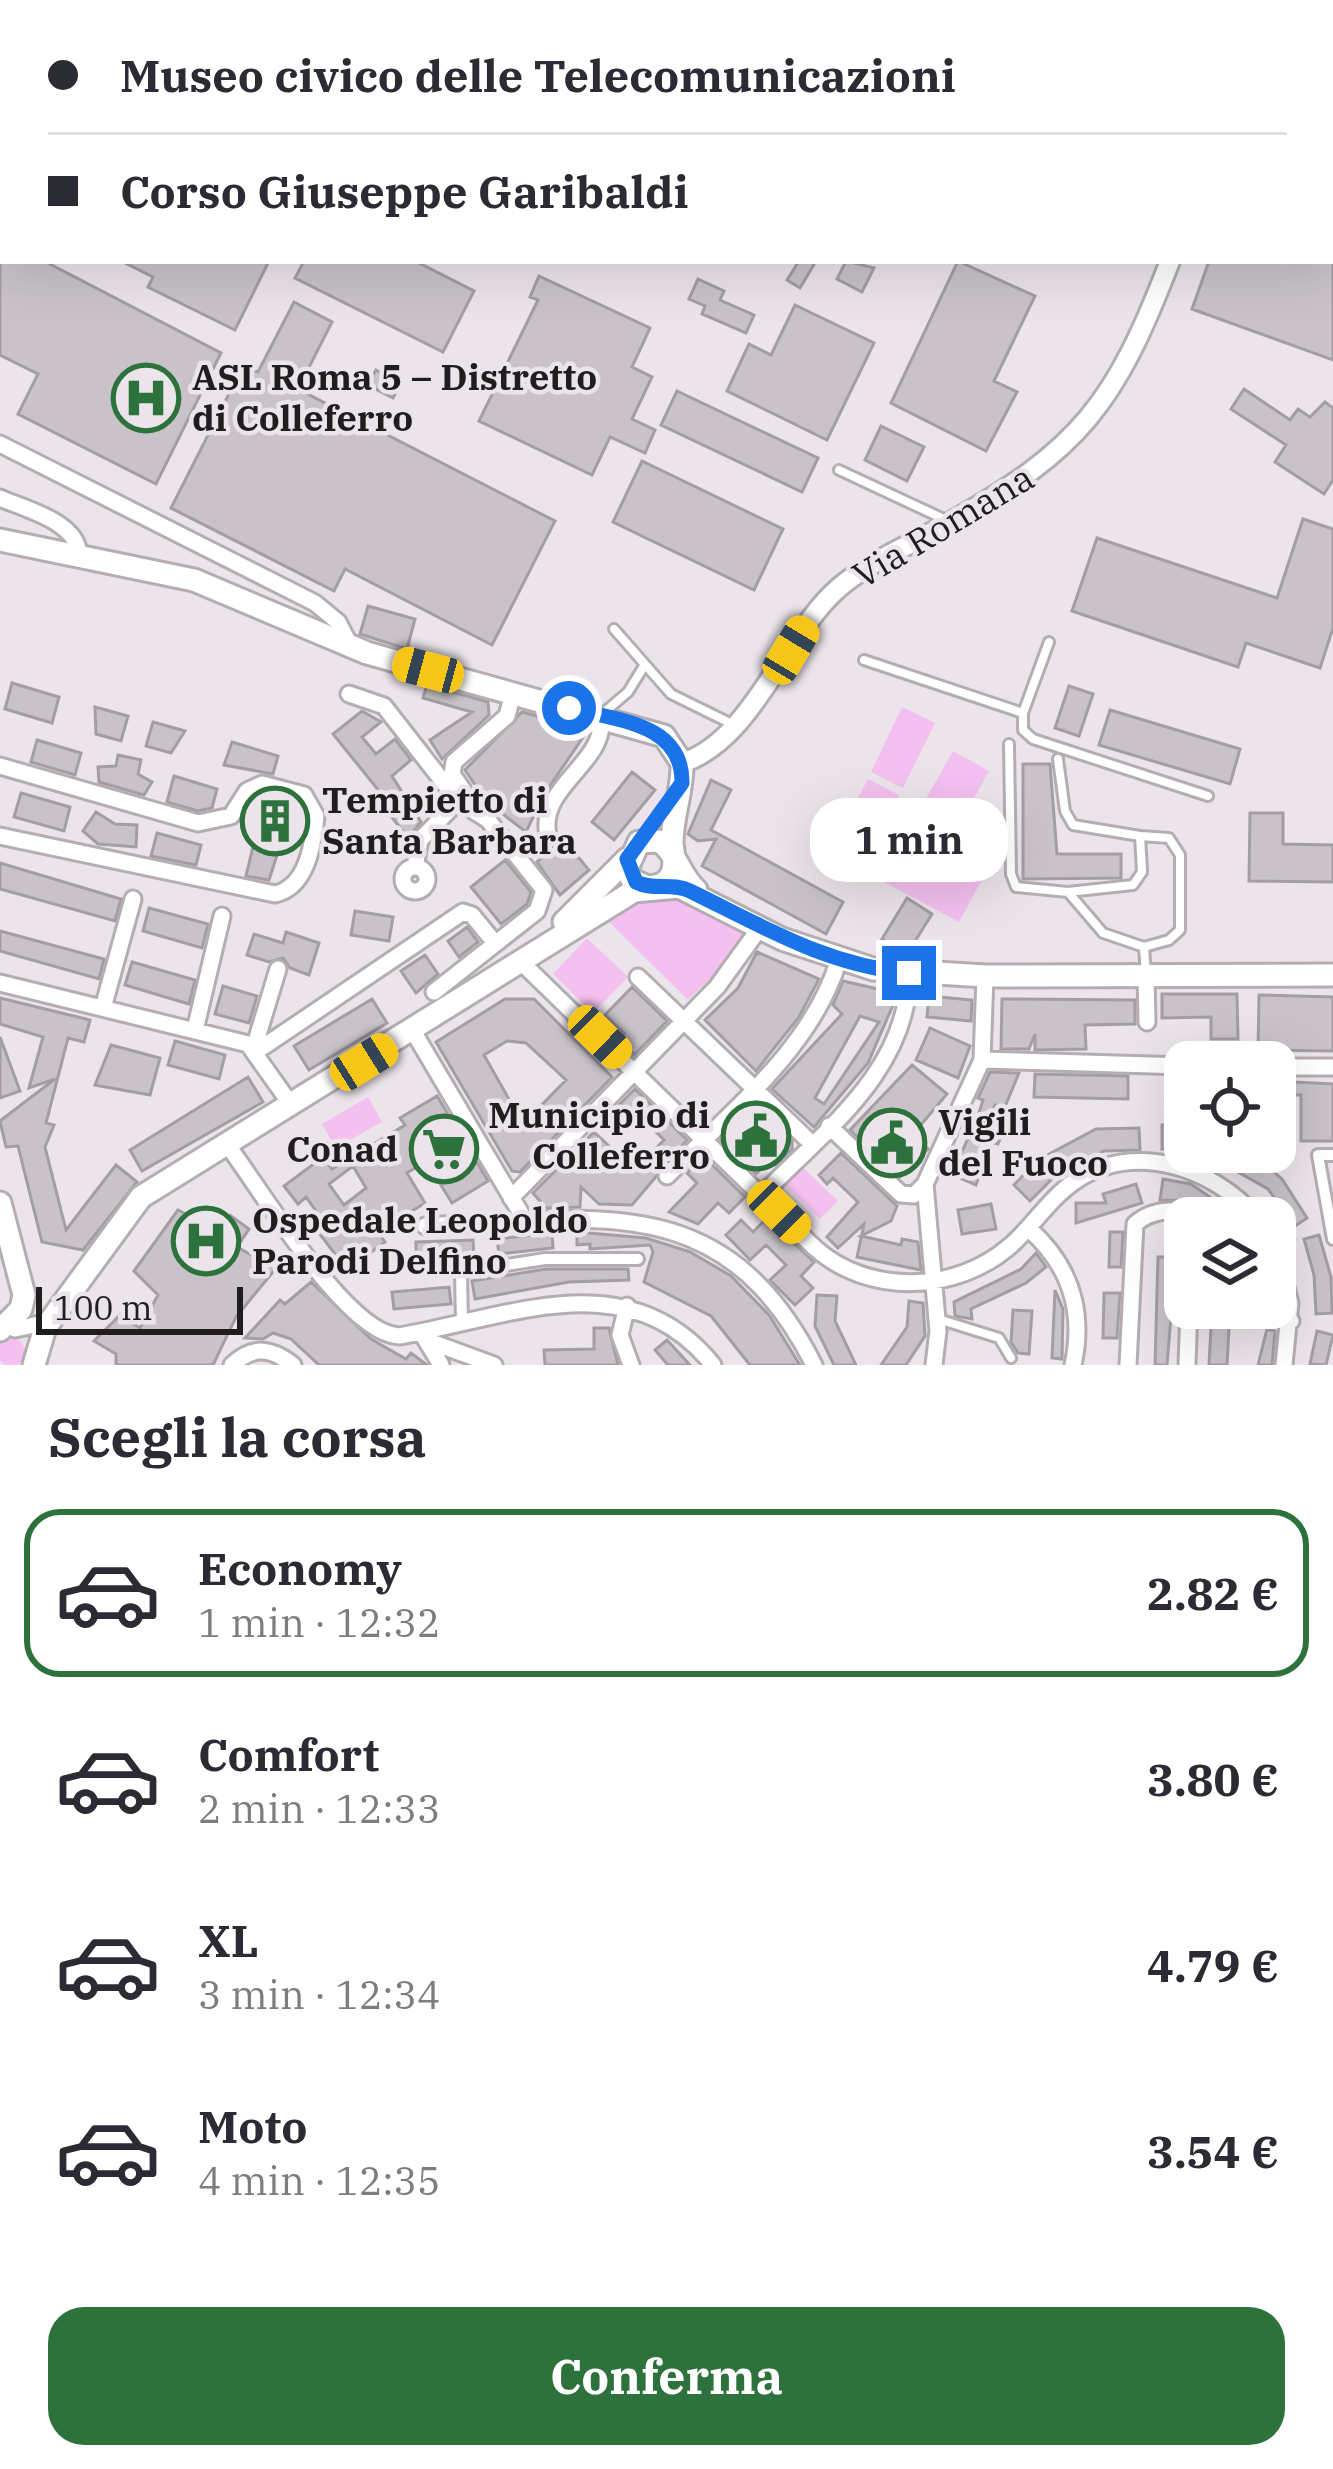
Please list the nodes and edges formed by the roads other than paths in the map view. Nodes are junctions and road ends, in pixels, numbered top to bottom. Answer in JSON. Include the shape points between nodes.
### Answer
{"nodes":[{"id":1,"x":1169,"y":264,"type":"edge"},
{"id":2,"x":0,"y":443,"type":"edge"},
{"id":3,"x":839,"y":470,"type":"dead end"},
{"id":4,"x":0,"y":498,"type":"edge"},
{"id":5,"x":951,"y":522,"type":"junction"},
{"id":6,"x":0,"y":540,"type":"edge"},
{"id":7,"x":80,"y":556,"type":"junction"},
{"id":8,"x":614,"y":629,"type":"dead end"},
{"id":9,"x":1049,"y":642,"type":"dead end"},
{"id":10,"x":351,"y":647,"type":"junction"},
{"id":11,"x":863,"y":659,"type":"dead end"},
{"id":12,"x":644,"y":666,"type":"junction"},
{"id":13,"x":513,"y":693,"type":"junction"},
{"id":14,"x":349,"y":694,"type":"dead end"},
{"id":15,"x":1022,"y":713,"type":"junction"},
{"id":16,"x":600,"y":716,"type":"junction"},
{"id":17,"x":733,"y":724,"type":"junction"},
{"id":18,"x":1009,"y":744,"type":"dead end"},
{"id":19,"x":1058,"y":759,"type":"dead end"},
{"id":20,"x":0,"y":766,"type":"edge"},
{"id":21,"x":682,"y":773,"type":"junction"},
{"id":22,"x":1208,"y":796,"type":"dead end"},
{"id":23,"x":458,"y":801,"type":"junction"},
{"id":24,"x":488,"y":820,"type":"junction"},
{"id":25,"x":548,"y":835,"type":"dead end"},
{"id":26,"x":0,"y":836,"type":"edge"},
{"id":27,"x":1140,"y":836,"type":"junction"},
{"id":28,"x":633,"y":851,"type":"junction"},
{"id":29,"x":673,"y":857,"type":"junction"},
{"id":30,"x":415,"y":867,"type":"dead end"},
{"id":31,"x":652,"y":887,"type":"junction"},
{"id":32,"x":1068,"y":892,"type":"junction"},
{"id":33,"x":133,"y":899,"type":"dead end"},
{"id":34,"x":715,"y":905,"type":"junction"},
{"id":35,"x":222,"y":916,"type":"dead end"},
{"id":36,"x":759,"y":929,"type":"junction"},
{"id":37,"x":547,"y":941,"type":"junction"},
{"id":38,"x":495,"y":944,"type":"junction"},
{"id":39,"x":1144,"y":947,"type":"junction"},
{"id":40,"x":521,"y":962,"type":"junction"},
{"id":41,"x":838,"y":962,"type":"junction"},
{"id":42,"x":278,"y":969,"type":"dead end"},
{"id":43,"x":909,"y":973,"type":"junction"},
{"id":44,"x":1333,"y":974,"type":"edge"},
{"id":45,"x":985,"y":976,"type":"junction"},
{"id":46,"x":1146,"y":976,"type":"junction"},
{"id":47,"x":638,"y":977,"type":"dead end"},
{"id":48,"x":0,"y":983,"type":"edge"},
{"id":49,"x":434,"y":992,"type":"dead end"},
{"id":50,"x":103,"y":1008,"type":"junction"},
{"id":51,"x":684,"y":1022,"type":"junction"},
{"id":52,"x":1147,"y":1022,"type":"dead end"},
{"id":53,"x":195,"y":1030,"type":"junction"},
{"id":54,"x":413,"y":1031,"type":"junction"},
{"id":55,"x":255,"y":1050,"type":"junction"},
{"id":56,"x":982,"y":1060,"type":"junction"},
{"id":57,"x":1164,"y":1065,"type":"edge"},
{"id":58,"x":1296,"y":1067,"type":"edge"},
{"id":59,"x":1333,"y":1067,"type":"edge"},
{"id":60,"x":636,"y":1072,"type":"junction"},
{"id":61,"x":752,"y":1087,"type":"junction"},
{"id":62,"x":292,"y":1106,"type":"junction"},
{"id":63,"x":829,"y":1126,"type":"junction"},
{"id":64,"x":704,"y":1138,"type":"junction"},
{"id":65,"x":811,"y":1143,"type":"junction"},
{"id":66,"x":228,"y":1146,"type":"junction"},
{"id":67,"x":1333,"y":1155,"type":"edge"},
{"id":68,"x":667,"y":1176,"type":"dead end"},
{"id":69,"x":925,"y":1184,"type":"junction"},
{"id":70,"x":762,"y":1195,"type":"junction"},
{"id":71,"x":1230,"y":1197,"type":"edge"},
{"id":72,"x":511,"y":1198,"type":"junction"},
{"id":73,"x":0,"y":1203,"type":"edge"},
{"id":74,"x":1164,"y":1212,"type":"edge"},
{"id":75,"x":526,"y":1222,"type":"junction"},
{"id":76,"x":425,"y":1226,"type":"dead end"},
{"id":77,"x":1028,"y":1228,"type":"junction"},
{"id":78,"x":1333,"y":1239,"type":"edge"},
{"id":79,"x":638,"y":1259,"type":"dead end"},
{"id":80,"x":935,"y":1281,"type":"junction"},
{"id":81,"x":627,"y":1306,"type":"junction"},
{"id":82,"x":938,"y":1318,"type":"junction"},
{"id":83,"x":49,"y":1322,"type":"junction"},
{"id":84,"x":462,"y":1324,"type":"junction"},
{"id":85,"x":5,"y":1329,"type":"edge"},
{"id":86,"x":1189,"y":1329,"type":"edge"},
{"id":87,"x":1290,"y":1329,"type":"edge"},
{"id":88,"x":424,"y":1336,"type":"junction"},
{"id":89,"x":36,"y":1358,"type":"edge"},
{"id":90,"x":1011,"y":1358,"type":"dead end"},
{"id":91,"x":232,"y":1365,"type":"edge"},
{"id":92,"x":293,"y":1365,"type":"edge"},
{"id":93,"x":441,"y":1365,"type":"edge"},
{"id":94,"x":494,"y":1365,"type":"edge"},
{"id":95,"x":632,"y":1365,"type":"edge"},
{"id":96,"x":712,"y":1365,"type":"edge"},
{"id":97,"x":814,"y":1365,"type":"edge"},
{"id":98,"x":934,"y":1365,"type":"edge"},
{"id":99,"x":1073,"y":1365,"type":"edge"},
{"id":100,"x":1128,"y":1365,"type":"edge"},
{"id":101,"x":1187,"y":1365,"type":"edge"},
{"id":102,"x":1285,"y":1365,"type":"edge"}],
"edges":[{"from":1,"to":5,"type":"street","name":"Via Romana","via":[[1134,349],[1074,438]]},
{"from":2,"to":10,"type":"street","via":[[315,603]]},
{"from":3,"to":5,"type":"lane"},
{"from":4,"to":7,"type":"street","via":[[69,530]]},
{"from":5,"to":17,"type":"street","name":"Via Romana","via":[[836,590]]},
{"from":6,"to":7,"type":"main road"},
{"from":7,"to":10,"type":"main road","via":[[203,584]]},
{"from":8,"to":12,"type":"lane"},
{"from":9,"to":15,"type":"lane"},
{"from":10,"to":13,"type":"main road"},
{"from":11,"to":15,"type":"lane"},
{"from":12,"to":16,"type":"lane"},
{"from":12,"to":17,"type":"lane","via":[[677,698]]},
{"from":13,"to":16,"type":"main road"},
{"from":13,"to":24,"type":"street","via":[[507,716],[451,770]]},
{"from":14,"to":23,"type":"street","via":[[384,706]]},
{"from":15,"to":22,"type":"lane","via":[[1033,739]]},
{"from":16,"to":21,"type":"main road","via":[[664,736]]},
{"from":16,"to":25,"type":"street","via":[[599,737],[548,808]]},
{"from":17,"to":21,"type":"street","name":"Via Romana"},
{"from":18,"to":32,"type":"lane","via":[[1011,878],[1024,891]]},
{"from":19,"to":27,"type":"lane","via":[[1073,825]]},
{"from":20,"to":26,"type":"street","via":[[198,823],[224,821],[262,784],[298,791],[316,817],[303,872],[275,894]]},
{"from":21,"to":28,"type":"main road"},
{"from":21,"to":29,"type":"main road"},
{"from":23,"to":24,"type":"street"},
{"from":23,"to":30,"type":"street","via":[[420,840]]},
{"from":24,"to":38,"type":"street","via":[[544,890],[542,906]]},
{"from":27,"to":32,"type":"lane","via":[[1138,881],[1122,890]]},
{"from":27,"to":39,"type":"lane","via":[[1173,841],[1180,878],[1180,930]]},
{"from":28,"to":29,"type":"main road","via":[[659,841]]},
{"from":28,"to":31,"type":"main road","via":[[632,880]]},
{"from":28,"to":37,"type":"main road"},
{"from":29,"to":31,"type":"main road","via":[[670,877]]},
{"from":29,"to":34,"type":"main road"},
{"from":31,"to":34,"type":"main road","via":[[679,887]]},
{"from":31,"to":37,"type":"main road"},
{"from":32,"to":39,"type":"lane","via":[[1103,933]]},
{"from":33,"to":50,"type":"street"},
{"from":34,"to":36,"type":"main road"},
{"from":35,"to":53,"type":"street"},
{"from":36,"to":41,"type":"main road"},
{"from":36,"to":51,"type":"street"},
{"from":37,"to":40,"type":"main road"},
{"from":38,"to":49,"type":"street"},
{"from":38,"to":55,"type":"street","via":[[463,912]]},
{"from":39,"to":46,"type":"lane"},
{"from":40,"to":54,"type":"main road"},
{"from":40,"to":60,"type":"street"},
{"from":41,"to":43,"type":"main road"},
{"from":41,"to":61,"type":"street","via":[[807,1027]]},
{"from":42,"to":55,"type":"street"},
{"from":43,"to":45,"type":"main road"},
{"from":43,"to":63,"type":"street","via":[[893,1051]]},
{"from":44,"to":46,"type":"main road"},
{"from":45,"to":46,"type":"main road"},
{"from":45,"to":56,"type":"street"},
{"from":46,"to":52,"type":"street"},
{"from":47,"to":51,"type":"street"},
{"from":48,"to":50,"type":"street"},
{"from":50,"to":53,"type":"street"},
{"from":51,"to":60,"type":"street"},
{"from":51,"to":61,"type":"street"},
{"from":53,"to":55,"type":"street"},
{"from":54,"to":62,"type":"main road"},
{"from":54,"to":72,"type":"street"},
{"from":55,"to":62,"type":"street"},
{"from":56,"to":57,"type":"street"},
{"from":56,"to":69,"type":"street"},
{"from":58,"to":59,"type":"street"},
{"from":60,"to":64,"type":"street"},
{"from":60,"to":72,"type":"street"},
{"from":61,"to":64,"type":"street"},
{"from":61,"to":65,"type":"street"},
{"from":62,"to":66,"type":"main road"},
{"from":63,"to":65,"type":"street"},
{"from":63,"to":69,"type":"street","via":[[902,1194],[914,1196]]},
{"from":64,"to":68,"type":"street"},
{"from":64,"to":70,"type":"street"},
{"from":65,"to":70,"type":"street"},
{"from":66,"to":83,"type":"main road","via":[[136,1202]]},
{"from":66,"to":88,"type":"street","via":[[361,1319],[387,1335]]},
{"from":67,"to":78,"type":"street","via":[[1318,1154]]},
{"from":69,"to":80,"type":"street"},
{"from":70,"to":80,"type":"street","via":[[837,1265],[886,1280]]},
{"from":71,"to":77,"type":"street","via":[[1200,1174],[1144,1162],[1082,1177]]},
{"from":72,"to":75,"type":"street"},
{"from":73,"to":85,"type":"main road","via":[[24,1295]]},
{"from":74,"to":100,"type":"street","via":[[1133,1227]]},
{"from":75,"to":76,"type":"street"},
{"from":75,"to":97,"type":"street","via":[[613,1217],[691,1238],[762,1288]]},
{"from":77,"to":80,"type":"street","via":[[982,1265]]},
{"from":77,"to":99,"type":"street","via":[[1060,1263],[1074,1295]]},
{"from":79,"to":84,"type":"street","via":[[545,1259],[461,1272]]},
{"from":80,"to":82,"type":"street"},
{"from":81,"to":84,"type":"street","via":[[576,1304]]},
{"from":81,"to":95,"type":"street","via":[[620,1335]]},
{"from":81,"to":96,"type":"street","via":[[678,1330]]},
{"from":82,"to":90,"type":"lane","via":[[999,1337]]},
{"from":82,"to":98,"type":"street"},
{"from":83,"to":85,"type":"street"},
{"from":83,"to":89,"type":"main road"},
{"from":84,"to":88,"type":"street"},
{"from":85,"to":89,"type":"main road"},
{"from":86,"to":101,"type":"street"},
{"from":87,"to":102,"type":"street"},
{"from":88,"to":93,"type":"street"},
{"from":88,"to":94,"type":"street"},
{"from":91,"to":92,"type":"street","via":[[258,1350]]}]}
